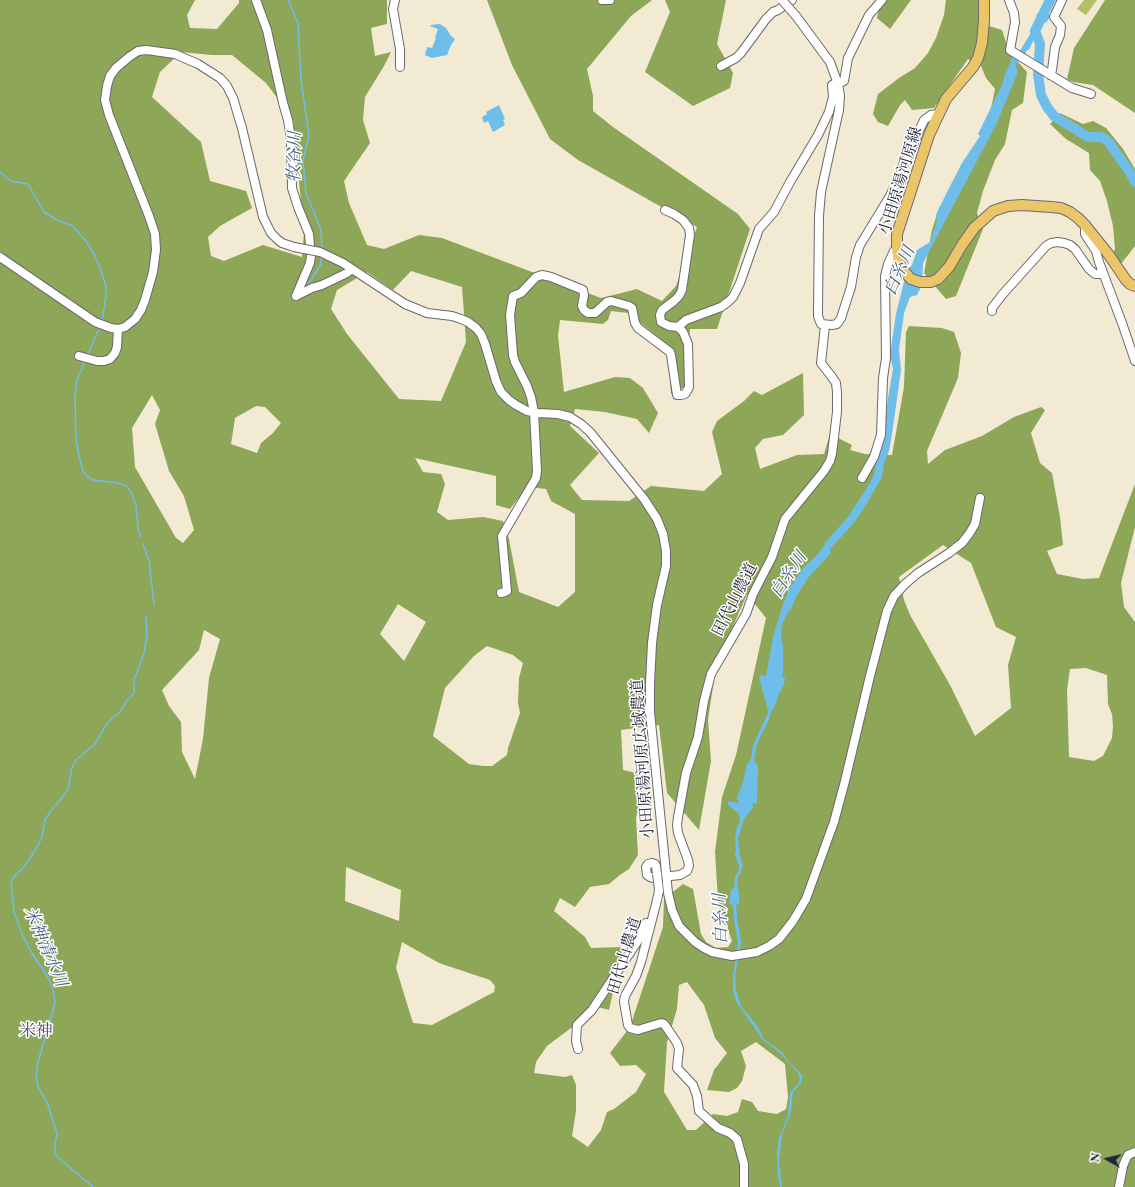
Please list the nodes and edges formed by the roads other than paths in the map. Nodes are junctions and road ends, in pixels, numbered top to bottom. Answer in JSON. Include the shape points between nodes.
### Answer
{"nodes":[{"id":1,"x":256,"y":0,"type":"edge"},
{"id":2,"x":395,"y":0,"type":"edge"},
{"id":3,"x":602,"y":0,"type":"edge"},
{"id":4,"x":610,"y":0,"type":"edge"},
{"id":5,"x":782,"y":0,"type":"edge"},
{"id":6,"x":792,"y":0,"type":"edge"},
{"id":7,"x":882,"y":0,"type":"edge"},
{"id":8,"x":984,"y":0,"type":"edge"},
{"id":9,"x":1010,"y":0,"type":"edge"},
{"id":10,"x":1062,"y":0,"type":"edge"},
{"id":11,"x":400,"y":66,"type":"dead end"},
{"id":12,"x":721,"y":66,"type":"dead end"},
{"id":13,"x":1048,"y":74,"type":"junction"},
{"id":14,"x":838,"y":83,"type":"junction"},
{"id":15,"x":1091,"y":94,"type":"dead end"},
{"id":16,"x":939,"y":114,"type":"junction"},
{"id":17,"x":665,"y":210,"type":"dead end"},
{"id":18,"x":1085,"y":225,"type":"junction"},
{"id":19,"x":897,"y":249,"type":"junction"},
{"id":20,"x":0,"y":257,"type":"edge"},
{"id":21,"x":352,"y":269,"type":"junction"},
{"id":22,"x":1102,"y":270,"type":"junction"},
{"id":23,"x":1135,"y":286,"type":"edge"},
{"id":24,"x":992,"y":311,"type":"dead end"},
{"id":25,"x":826,"y":325,"type":"junction"},
{"id":26,"x":678,"y":327,"type":"junction"},
{"id":27,"x":118,"y":329,"type":"junction"},
{"id":28,"x":80,"y":356,"type":"dead end"},
{"id":29,"x":1135,"y":361,"type":"edge"},
{"id":30,"x":534,"y":412,"type":"junction"},
{"id":31,"x":862,"y":478,"type":"dead end"},
{"id":32,"x":980,"y":498,"type":"dead end"},
{"id":33,"x":501,"y":593,"type":"dead end"},
{"id":34,"x":666,"y":877,"type":"junction"},
{"id":35,"x":656,"y":904,"type":"junction"},
{"id":36,"x":578,"y":1049,"type":"dead end"},
{"id":37,"x":1135,"y":1152,"type":"edge"},
{"id":38,"x":744,"y":1187,"type":"edge"},
{"id":39,"x":1119,"y":1187,"type":"edge"}],
"edges":[{"from":1,"to":21,"type":"street","via":[[267,30],[288,120],[292,188],[309,234],[310,262],[296,296]]},
{"from":2,"to":11,"type":"street","via":[[393,9],[400,49]]},
{"from":3,"to":4,"type":"street"},
{"from":5,"to":14,"type":"street","bridge":true,"via":[[830,62]]},
{"from":6,"to":12,"type":"street","via":[[766,19],[736,58]]},
{"from":7,"to":14,"type":"street","via":[[869,15],[848,58],[844,80]]},
{"from":8,"to":16,"type":"main road","name":"小田原湯河原線","via":[[982,43],[978,58],[946,99]]},
{"from":9,"to":13,"type":"street","via":[[1015,22],[1010,50]]},
{"from":10,"to":13,"type":"street","via":[[1054,17],[1061,30],[1055,47],[1052,70]]},
{"from":13,"to":15,"type":"street","via":[[1072,88]]},
{"from":14,"to":25,"type":"street","via":[[839,110],[821,192],[819,216],[818,316],[822,324]]},
{"from":14,"to":26,"type":"street","via":[[832,85],[830,112],[821,129],[774,212],[759,229],[740,283],[732,297],[721,306],[686,320]]},
{"from":16,"to":19,"type":"main road","name":"小田原湯河原線","via":[[929,135],[897,234]]},
{"from":16,"to":25,"type":"street","via":[[931,115],[924,120],[890,196],[860,245],[841,318],[837,324]]},
{"from":17,"to":26,"type":"street","via":[[683,220],[689,228],[690,235],[682,290],[660,315],[661,322]]},
{"from":18,"to":19,"type":"main road","name":"小田原湯河原線","via":[[1061,208],[1022,205],[993,211],[974,228],[944,274],[925,283],[911,279],[903,270]]},
{"from":18,"to":22,"type":"street","via":[[1085,234],[1096,251]]},
{"from":18,"to":23,"type":"main road","name":"小田原湯河原線","via":[[1126,280]]},
{"from":19,"to":31,"type":"street","via":[[888,264],[885,276],[886,358],[881,435],[874,457]]},
{"from":20,"to":27,"type":"street","via":[[95,322]]},
{"from":21,"to":27,"type":"street","name":"小田原湯河原広域農道","bridge":true,"via":[[320,252],[282,243],[271,233],[265,221],[233,98],[220,78],[210,70],[175,54],[138,51],[122,62],[110,76],[105,100],[108,115],[155,234],[156,255],[149,290],[141,310],[131,324]]},
{"from":21,"to":30,"type":"street","name":"小田原湯河原広域農道","via":[[405,304],[427,313],[468,322],[476,328],[485,344],[501,392],[516,405]]},
{"from":22,"to":24,"type":"street","via":[[1095,274],[1088,269],[1070,245],[1051,243],[1002,295]]},
{"from":22,"to":29,"type":"street"},
{"from":25,"to":34,"type":"street","name":"田代山農道","via":[[821,363],[836,383],[837,392],[837,412],[830,461],[785,519],[772,557],[746,614],[711,674],[698,737],[686,773],[677,825],[689,866],[680,876]]},
{"from":26,"to":30,"type":"street","via":[[688,344],[688,387],[685,394],[681,395],[677,395],[670,352],[638,328],[632,308],[611,301],[595,313],[588,313],[582,306],[582,290],[551,277],[536,277],[521,293],[513,296],[510,315],[515,362],[527,386]]},
{"from":27,"to":28,"type":"street","via":[[115,353],[110,359],[97,361]]},
{"from":30,"to":33,"type":"street","via":[[536,478],[502,536],[506,591]]},
{"from":30,"to":34,"type":"street","name":"小田原湯河原広域農道","via":[[570,417],[590,432],[644,499],[663,534],[666,566],[652,643],[650,712]]},
{"from":32,"to":34,"type":"street","name":"小田原湯河原広域農道","via":[[975,524],[970,534],[949,553],[904,584],[886,612],[834,822],[806,899],[779,939],[757,952],[742,956],[722,955],[704,948],[694,942],[679,926],[672,910]]},
{"from":34,"to":35,"type":"street","name":"田代山農道","via":[[650,877],[647,875],[646,867],[652,863],[656,866],[658,878],[659,891]]},
{"from":35,"to":36,"type":"street","via":[[639,939],[592,1010],[577,1025]]},
{"from":35,"to":38,"type":"street","name":"田代山農道","via":[[636,976],[625,996],[628,1025],[638,1030],[661,1023],[667,1028],[679,1049],[677,1068],[693,1085],[699,1111],[718,1128],[737,1139],[744,1164]]},
{"from":37,"to":39,"type":"street","via":[[1126,1159]]}]}
